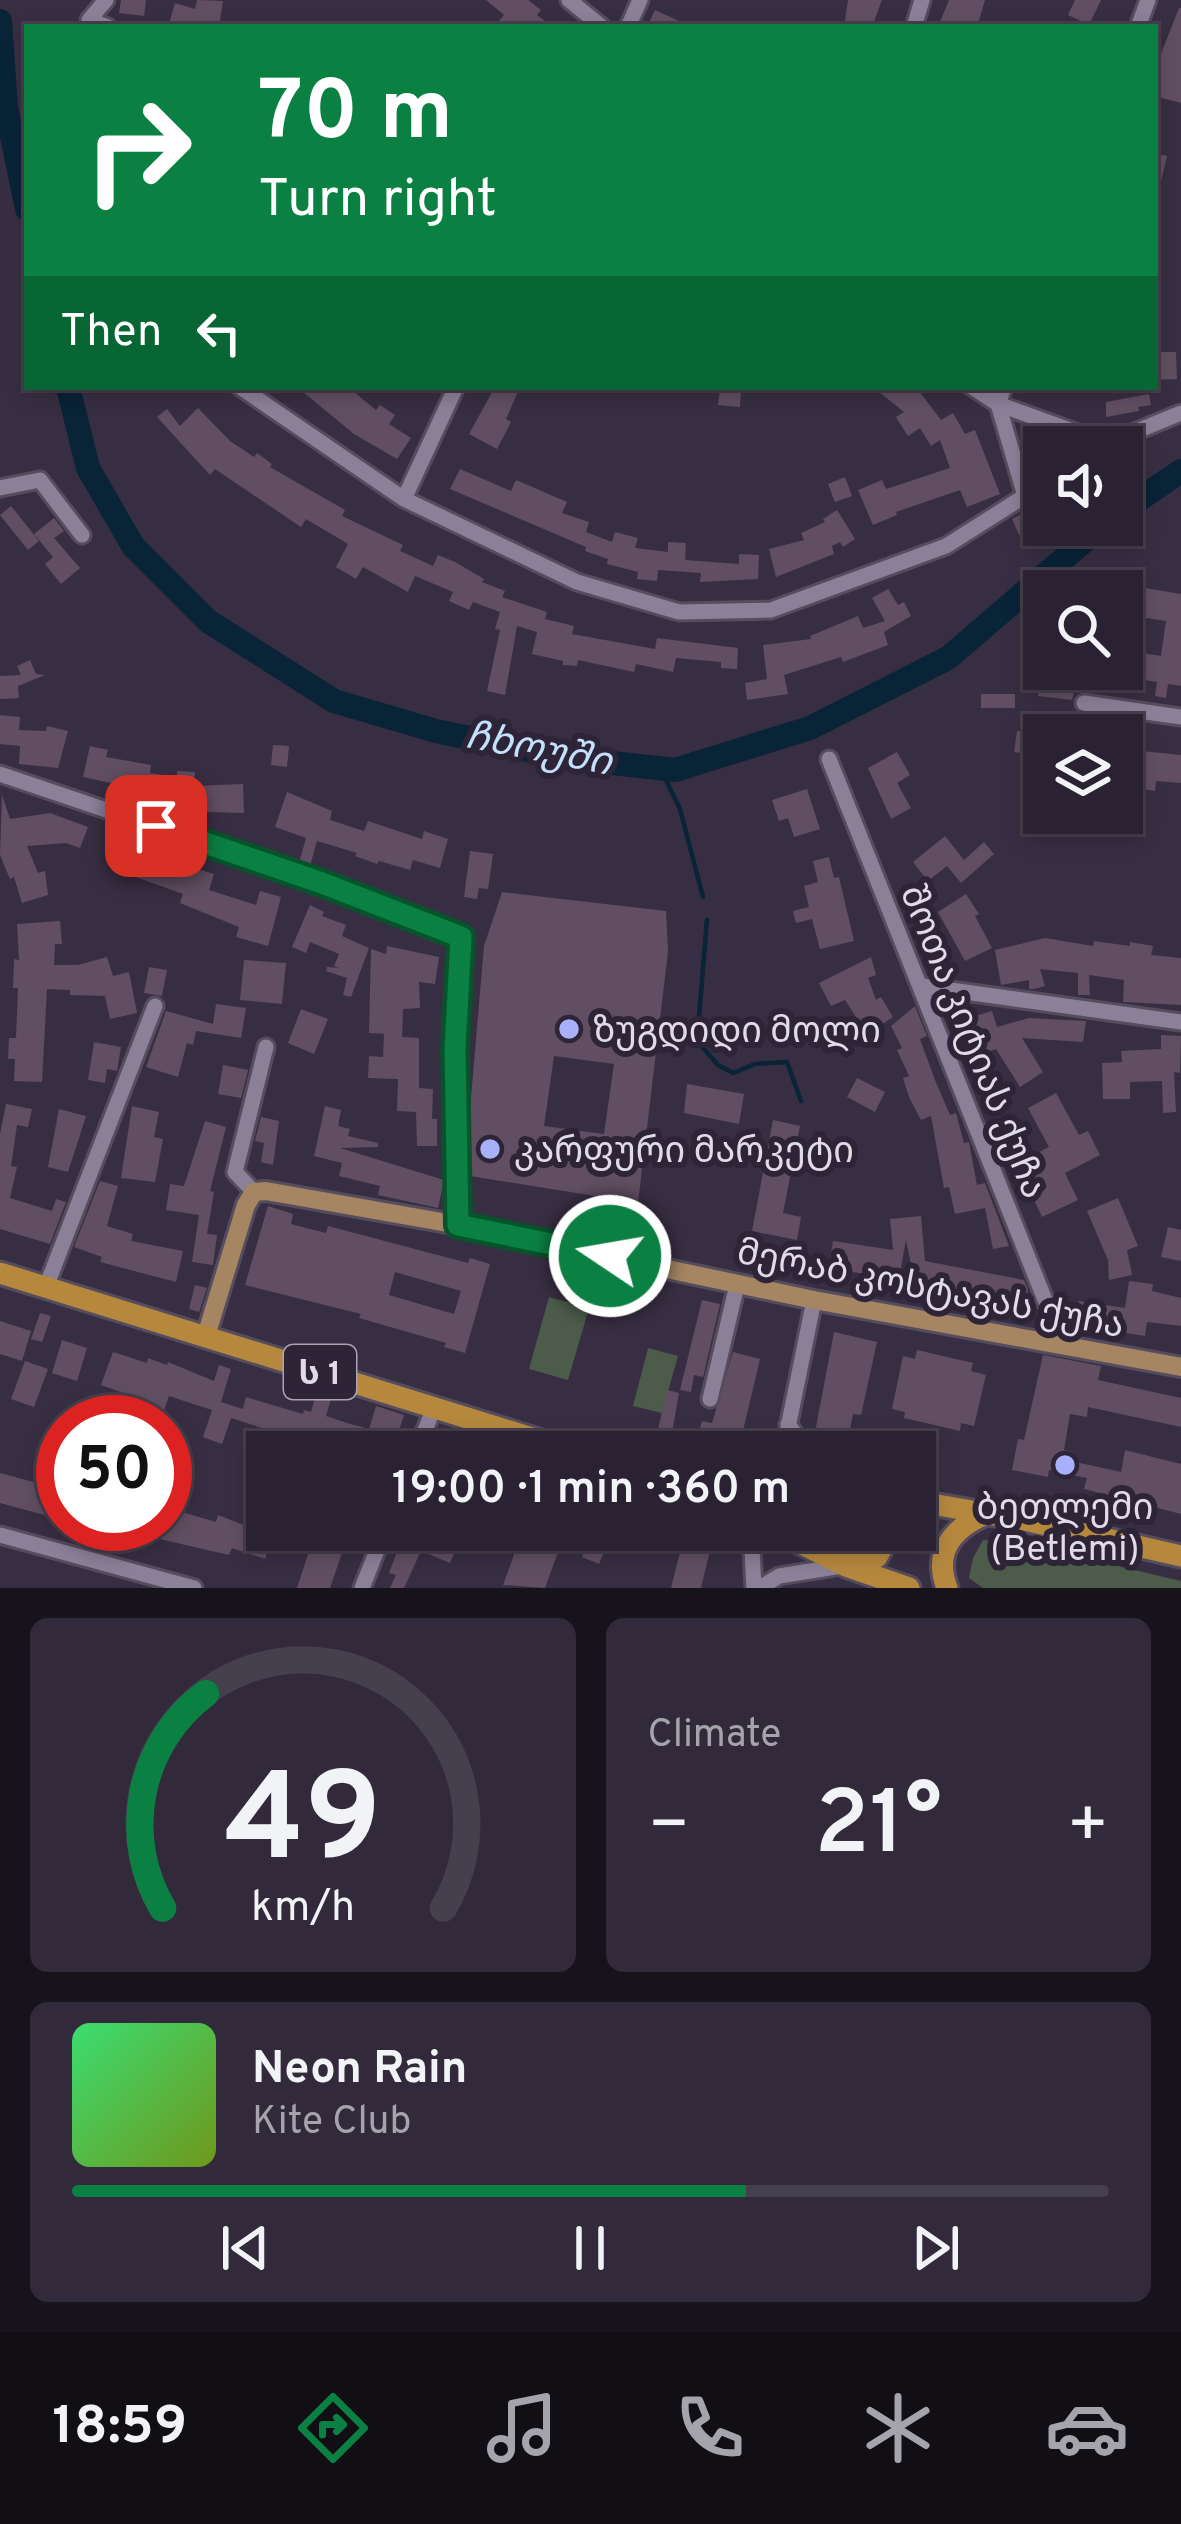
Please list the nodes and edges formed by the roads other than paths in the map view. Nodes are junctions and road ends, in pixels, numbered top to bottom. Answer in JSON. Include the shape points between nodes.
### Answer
{"nodes":[{"id":1,"x":84,"y":0,"type":"edge"},
{"id":2,"x":106,"y":0,"type":"edge"},
{"id":3,"x":569,"y":0,"type":"edge"},
{"id":4,"x":90,"y":23,"type":"edge"},
{"id":5,"x":598,"y":24,"type":"edge"},
{"id":6,"x":244,"y":390,"type":"edge"},
{"id":7,"x":455,"y":390,"type":"edge"},
{"id":8,"x":977,"y":390,"type":"edge"},
{"id":9,"x":1003,"y":390,"type":"edge"},
{"id":10,"x":998,"y":404,"type":"junction"},
{"id":11,"x":1181,"y":413,"type":"edge"},
{"id":12,"x":1050,"y":426,"type":"edge"},
{"id":13,"x":1143,"y":429,"type":"edge"},
{"id":14,"x":0,"y":488,"type":"edge"},
{"id":15,"x":1023,"y":489,"type":"edge"},
{"id":16,"x":1023,"y":497,"type":"edge"},
{"id":17,"x":404,"y":500,"type":"junction"},
{"id":18,"x":82,"y":535,"type":"dead end"},
{"id":19,"x":1084,"y":703,"type":"dead end"},
{"id":20,"x":1181,"y":717,"type":"edge"},
{"id":21,"x":829,"y":759,"type":"dead end"},
{"id":22,"x":0,"y":774,"type":"edge"},
{"id":23,"x":922,"y":986,"type":"junction"},
{"id":24,"x":154,"y":1006,"type":"dead end"},
{"id":25,"x":1181,"y":1022,"type":"edge"},
{"id":26,"x":266,"y":1047,"type":"dead end"},
{"id":27,"x":254,"y":1192,"type":"junction"},
{"id":28,"x":458,"y":1225,"type":"junction"},
{"id":29,"x":0,"y":1273,"type":"edge"},
{"id":30,"x":737,"y":1285,"type":"junction"},
{"id":31,"x":46,"y":1287,"type":"junction"},
{"id":32,"x":814,"y":1300,"type":"junction"},
{"id":33,"x":206,"y":1336,"type":"junction"},
{"id":34,"x":1063,"y":1346,"type":"junction"},
{"id":35,"x":1181,"y":1367,"type":"edge"},
{"id":36,"x":710,"y":1399,"type":"dead end"},
{"id":37,"x":434,"y":1408,"type":"junction"},
{"id":38,"x":788,"y":1424,"type":"junction"},
{"id":39,"x":425,"y":1431,"type":"edge"},
{"id":40,"x":509,"y":1431,"type":"edge"},
{"id":41,"x":787,"y":1431,"type":"edge"},
{"id":42,"x":793,"y":1431,"type":"edge"},
{"id":43,"x":936,"y":1505,"type":"edge"},
{"id":44,"x":987,"y":1514,"type":"junction"},
{"id":45,"x":0,"y":1535,"type":"edge"},
{"id":46,"x":377,"y":1551,"type":"edge"},
{"id":47,"x":753,"y":1551,"type":"edge"},
{"id":48,"x":764,"y":1551,"type":"edge"},
{"id":49,"x":817,"y":1551,"type":"edge"},
{"id":50,"x":831,"y":1551,"type":"edge"},
{"id":51,"x":880,"y":1551,"type":"edge"},
{"id":52,"x":1181,"y":1556,"type":"edge"},
{"id":53,"x":754,"y":1562,"type":"junction"},
{"id":54,"x":838,"y":1562,"type":"junction"},
{"id":55,"x":194,"y":1588,"type":"edge"},
{"id":56,"x":362,"y":1588,"type":"edge"},
{"id":57,"x":757,"y":1588,"type":"edge"},
{"id":58,"x":909,"y":1588,"type":"edge"},
{"id":59,"x":946,"y":1588,"type":"edge"}],
"edges":[{"from":1,"to":4,"type":"street"},
{"from":2,"to":4,"type":"street"},
{"from":3,"to":5,"type":"street"},
{"from":6,"to":17,"type":"street"},
{"from":7,"to":17,"type":"street"},
{"from":8,"to":10,"type":"street"},
{"from":9,"to":10,"type":"street"},
{"from":10,"to":12,"type":"street"},
{"from":10,"to":15,"type":"street"},
{"from":11,"to":13,"type":"street"},
{"from":14,"to":18,"type":"street","via":[[40,480]]},
{"from":16,"to":17,"type":"street","via":[[946,545],[771,610],[680,612],[577,582]]},
{"from":19,"to":20,"type":"street"},
{"from":21,"to":23,"type":"street","name":"შოთა კიტიას ქუჩა"},
{"from":22,"to":28,"type":"street","via":[[461,937]]},
{"from":23,"to":25,"type":"street"},
{"from":23,"to":34,"type":"street","name":"შოთა კიტიას ქუჩა"},
{"from":24,"to":31,"type":"street"},
{"from":26,"to":27,"type":"street","via":[[236,1172]]},
{"from":27,"to":28,"type":"main road","name":"მერაბ კოსტავას ქუჩა"},
{"from":27,"to":33,"type":"main road"},
{"from":28,"to":30,"type":"main road","name":"მერაბ კოსტავას ქუჩა"},
{"from":29,"to":31,"type":"highway","number":"ს 1"},
{"from":30,"to":32,"type":"main road","name":"მერაბ კოსტავას ქუჩა"},
{"from":30,"to":36,"type":"street"},
{"from":31,"to":33,"type":"highway","number":"ს 1"},
{"from":32,"to":34,"type":"main road","name":"მერაბ კოსტავას ქუჩა"},
{"from":32,"to":38,"type":"street"},
{"from":33,"to":37,"type":"highway","number":"ს 1"},
{"from":34,"to":35,"type":"main road","name":"მერაბ კოსტავას ქუჩა"},
{"from":37,"to":39,"type":"street"},
{"from":37,"to":40,"type":"highway","number":"ს 1"},
{"from":38,"to":41,"type":"street"},
{"from":38,"to":42,"type":"street"},
{"from":43,"to":44,"type":"highway"},
{"from":44,"to":52,"type":"highway"},
{"from":44,"to":59,"type":"highway","via":[[947,1543]]},
{"from":45,"to":55,"type":"street"},
{"from":46,"to":56,"type":"street"},
{"from":47,"to":53,"type":"street"},
{"from":48,"to":53,"type":"street"},
{"from":49,"to":54,"type":"highway"},
{"from":50,"to":54,"type":"highway"},
{"from":51,"to":54,"type":"highway"},
{"from":53,"to":57,"type":"street"},
{"from":54,"to":57,"type":"street"},
{"from":54,"to":58,"type":"highway"}]}
